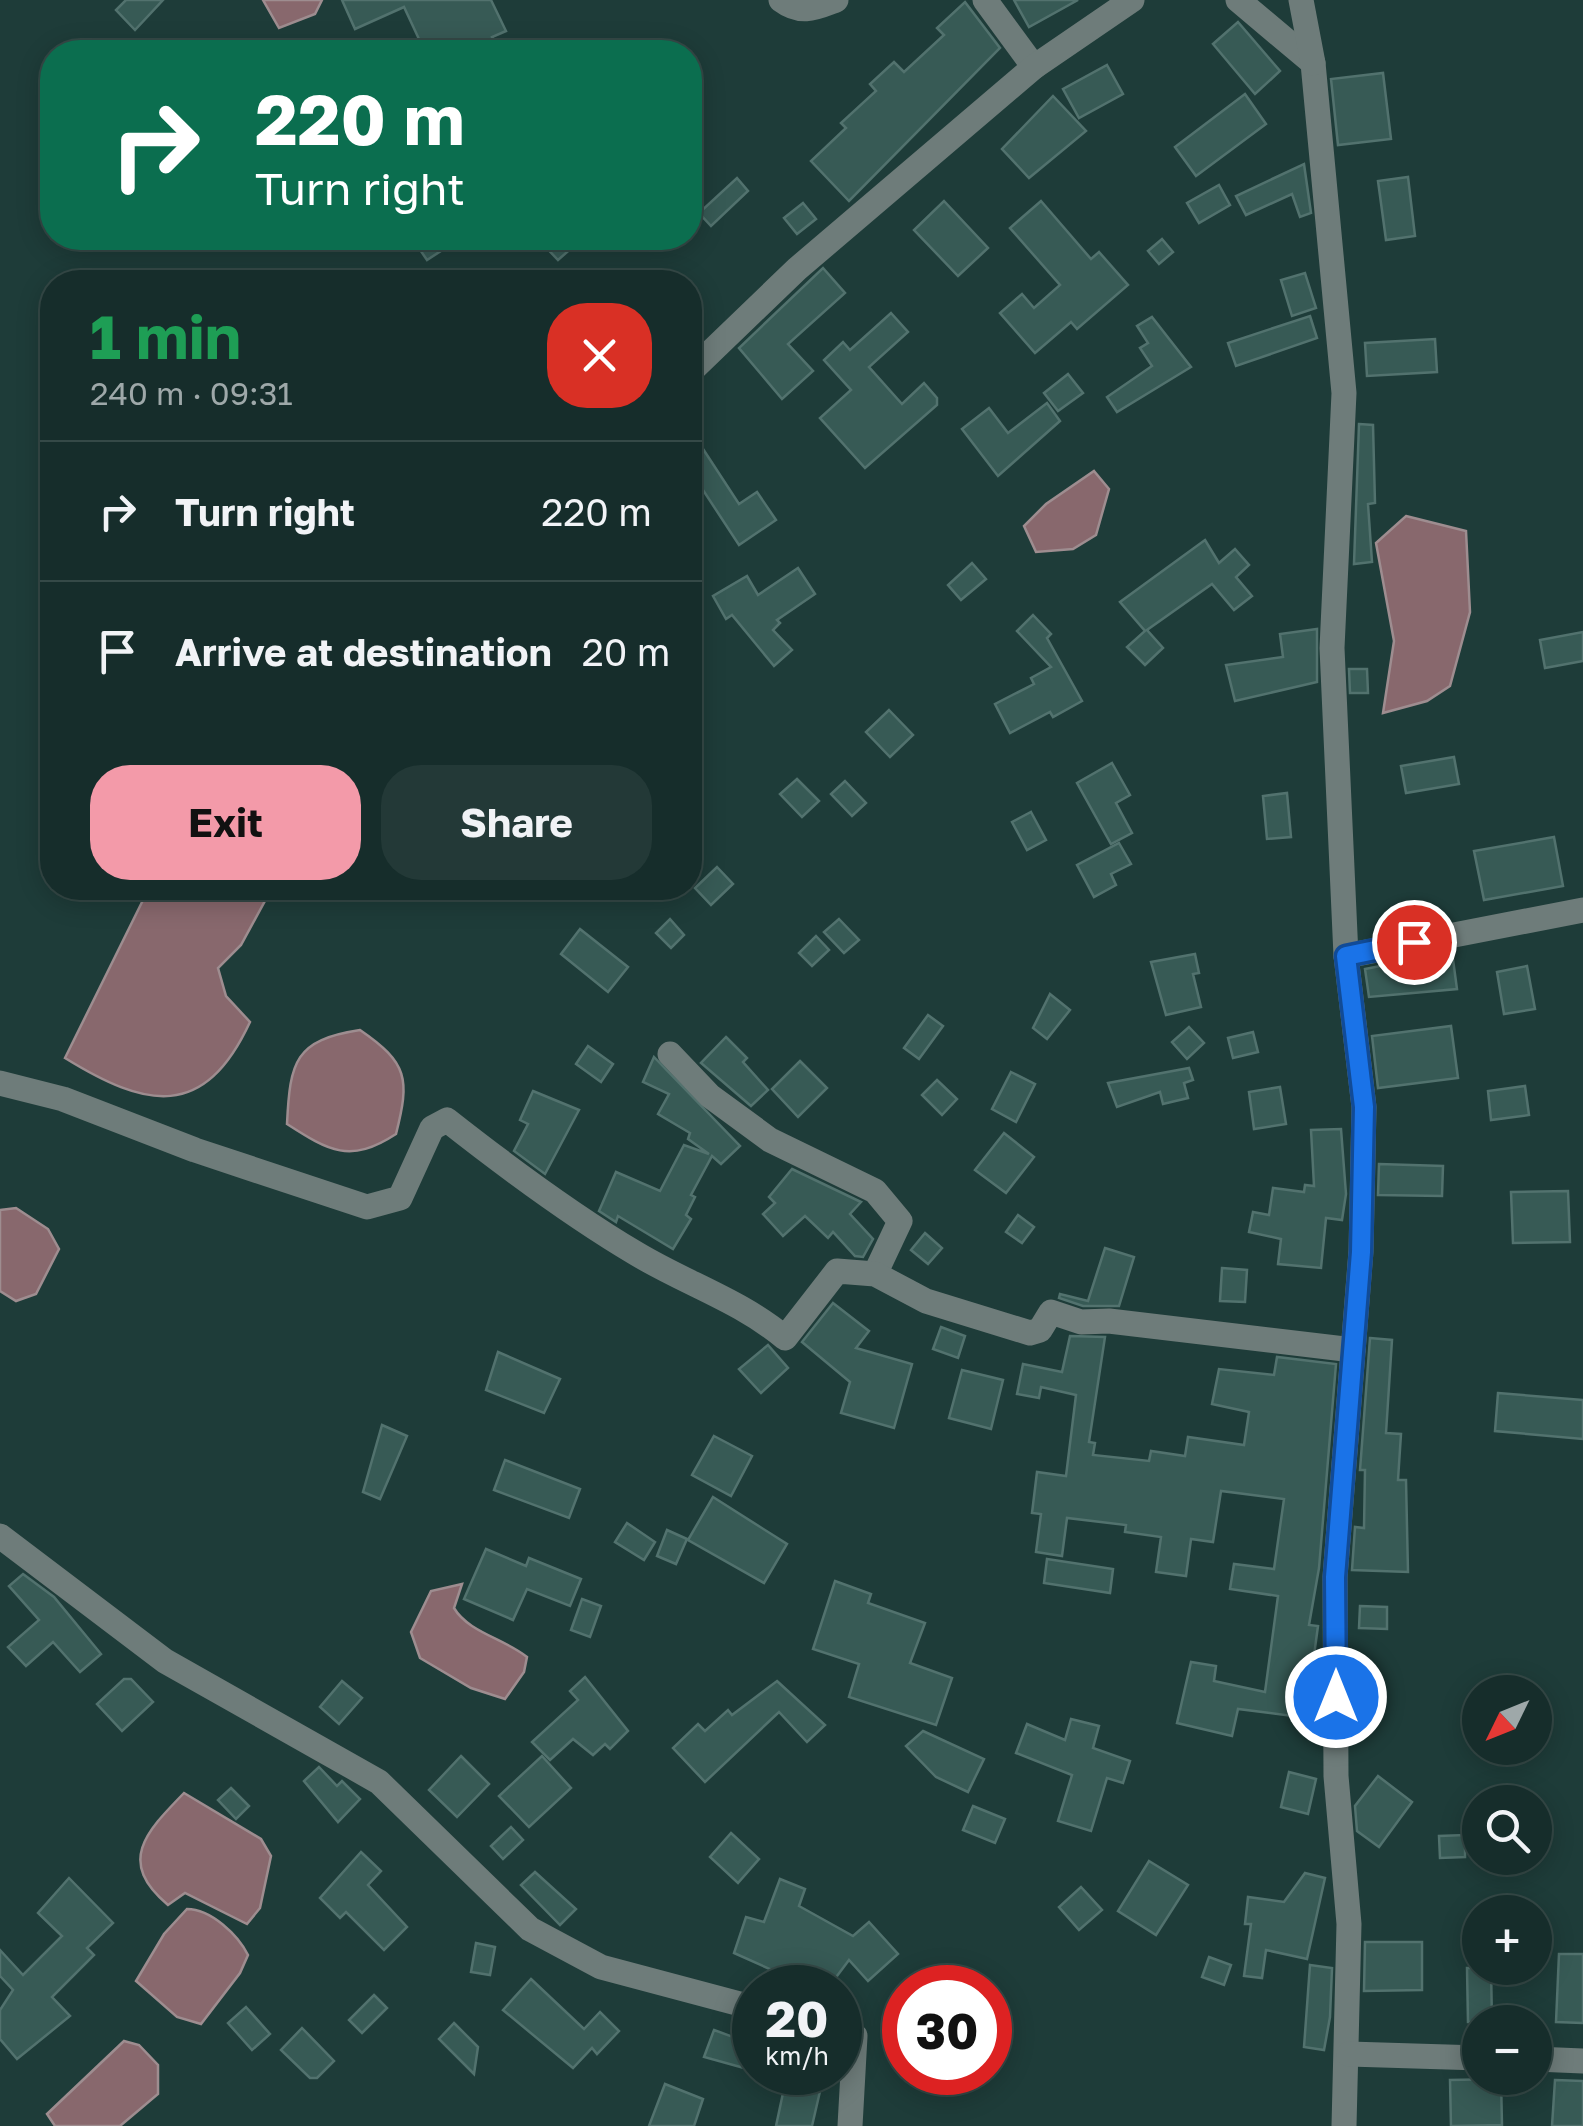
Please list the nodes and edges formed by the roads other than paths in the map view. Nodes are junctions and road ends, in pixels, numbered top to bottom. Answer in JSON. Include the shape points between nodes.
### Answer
{"nodes":[{"id":1,"x":781,"y":0,"type":"edge"},
{"id":2,"x":836,"y":0,"type":"edge"},
{"id":3,"x":986,"y":0,"type":"edge"},
{"id":4,"x":1132,"y":0,"type":"edge"},
{"id":5,"x":1238,"y":0,"type":"edge"},
{"id":6,"x":1301,"y":0,"type":"edge"},
{"id":7,"x":1313,"y":63,"type":"junction"},
{"id":8,"x":1034,"y":67,"type":"junction"},
{"id":9,"x":702,"y":360,"type":"edge"},
{"id":10,"x":1583,"y":910,"type":"edge"},
{"id":11,"x":1346,"y":956,"type":"junction"},
{"id":12,"x":670,"y":1054,"type":"dead end"},
{"id":13,"x":0,"y":1083,"type":"edge"},
{"id":14,"x":876,"y":1274,"type":"junction"},
{"id":15,"x":1353,"y":1350,"type":"junction"},
{"id":16,"x":0,"y":1536,"type":"edge"},
{"id":17,"x":732,"y":2002,"type":"edge"},
{"id":18,"x":1349,"y":2054,"type":"junction"},
{"id":19,"x":1462,"y":2057,"type":"edge"},
{"id":20,"x":1552,"y":2060,"type":"edge"},
{"id":21,"x":1583,"y":2061,"type":"edge"},
{"id":22,"x":852,"y":2095,"type":"edge"},
{"id":23,"x":850,"y":2126,"type":"edge"},
{"id":24,"x":1344,"y":2126,"type":"edge"}],
"edges":[{"from":1,"to":2,"type":"street","via":[[811,10]]},
{"from":3,"to":8,"type":"street"},
{"from":4,"to":8,"type":"street"},
{"from":5,"to":7,"type":"street"},
{"from":6,"to":7,"type":"street"},
{"from":7,"to":11,"type":"street","via":[[1344,392],[1332,648]]},
{"from":8,"to":9,"type":"street","via":[[797,269]]},
{"from":10,"to":11,"type":"street"},
{"from":11,"to":15,"type":"street","via":[[1364,1107]]},
{"from":12,"to":14,"type":"street","via":[[710,1096],[770,1140],[875,1191],[900,1221]]},
{"from":13,"to":14,"type":"street","via":[[63,1099],[367,1207],[400,1198],[432,1128],[447,1120],[638,1255],[758,1315],[785,1338],[837,1271]]},
{"from":14,"to":15,"type":"street","via":[[926,1301],[1030,1332],[1040,1330],[1050,1312],[1081,1322]]},
{"from":15,"to":18,"type":"street","via":[[1335,1577]]},
{"from":16,"to":17,"type":"street","via":[[166,1661],[379,1782],[530,1929],[601,1967]]},
{"from":18,"to":19,"type":"street"},
{"from":18,"to":24,"type":"street"},
{"from":20,"to":21,"type":"street"},
{"from":22,"to":23,"type":"street"}]}
